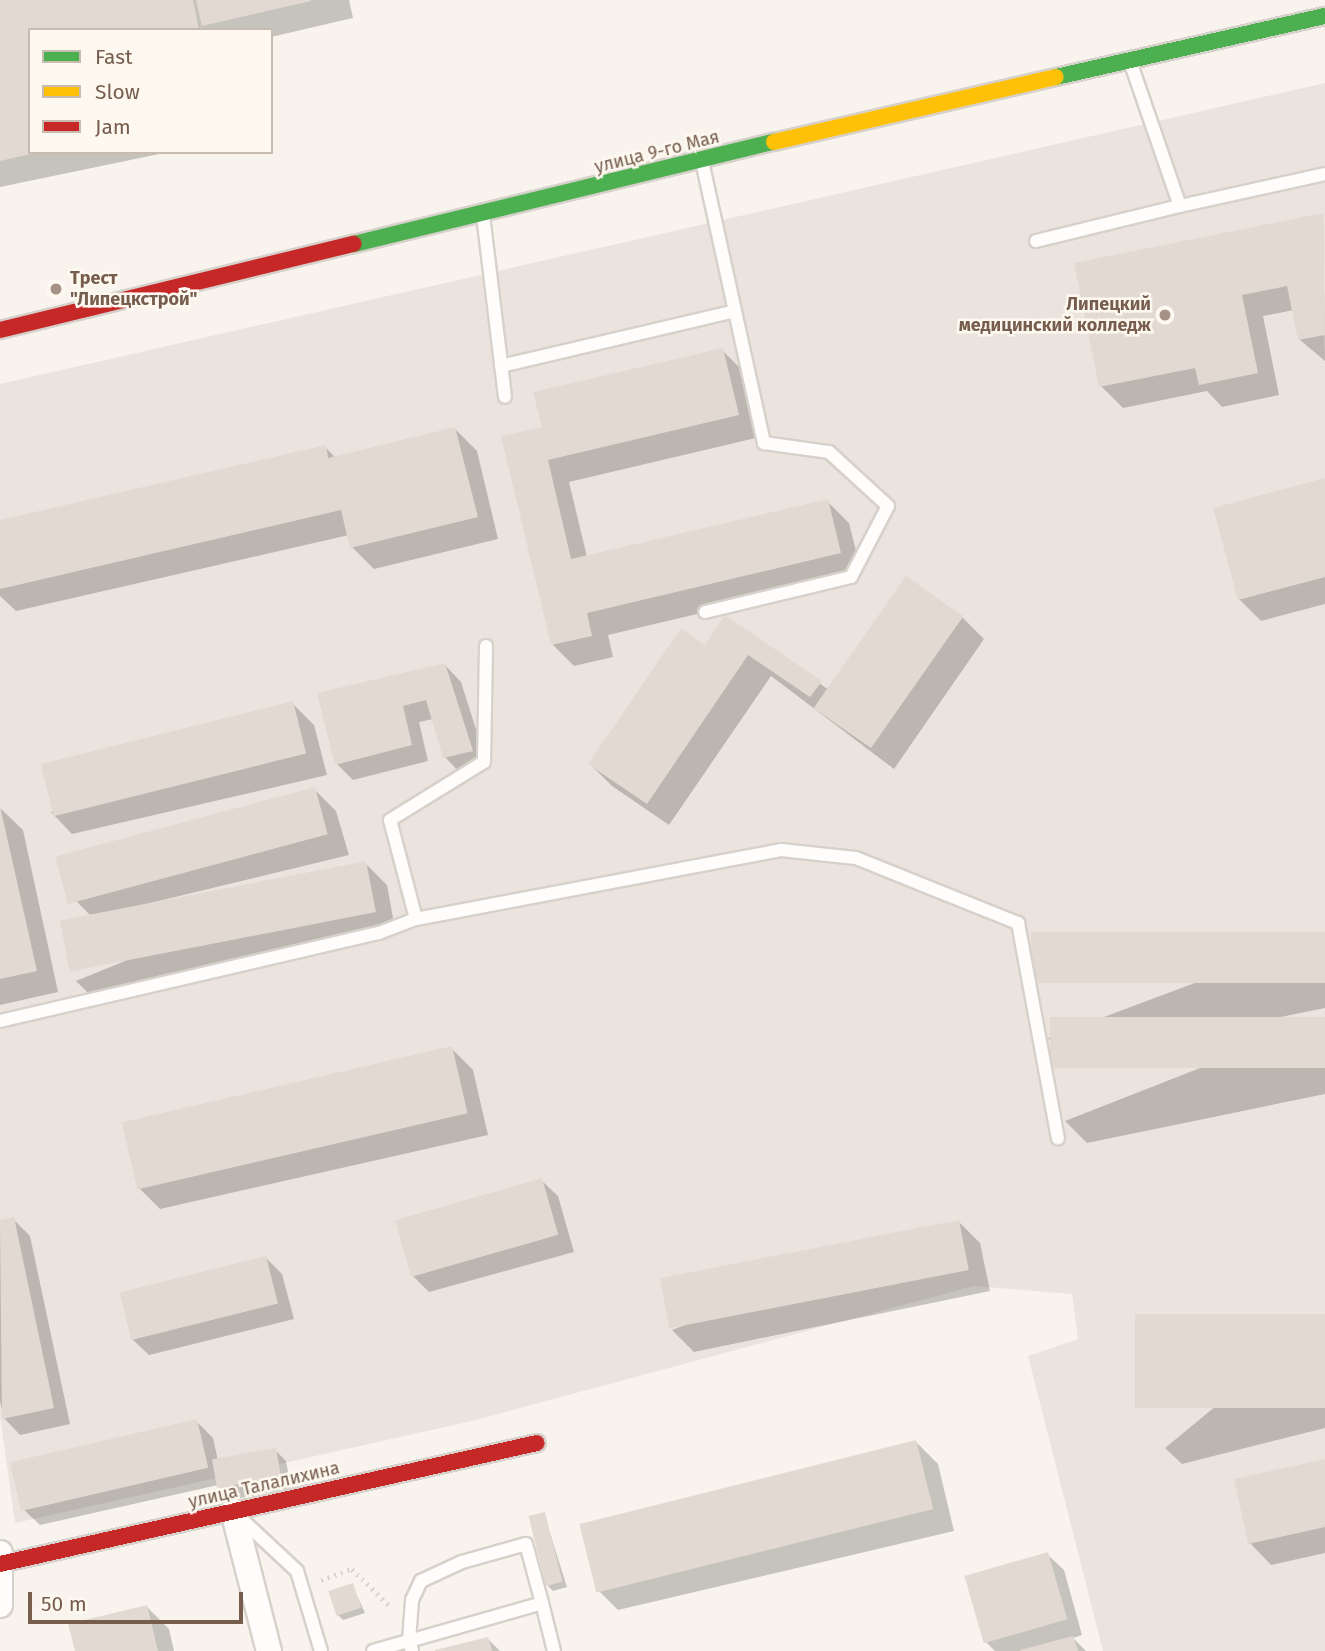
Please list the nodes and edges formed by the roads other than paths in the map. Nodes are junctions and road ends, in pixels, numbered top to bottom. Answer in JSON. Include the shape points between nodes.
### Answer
{"nodes":[{"id":1,"x":1325,"y":16,"type":"edge"},
{"id":2,"x":1130,"y":60,"type":"junction"},
{"id":3,"x":702,"y":160,"type":"junction"},
{"id":4,"x":1325,"y":174,"type":"edge"},
{"id":5,"x":1180,"y":206,"type":"junction"},
{"id":6,"x":483,"y":215,"type":"junction"},
{"id":7,"x":1037,"y":241,"type":"dead end"},
{"id":8,"x":732,"y":312,"type":"junction"},
{"id":9,"x":0,"y":330,"type":"edge"},
{"id":10,"x":501,"y":366,"type":"junction"},
{"id":11,"x":505,"y":397,"type":"dead end"},
{"id":12,"x":705,"y":612,"type":"dead end"},
{"id":13,"x":486,"y":646,"type":"dead end"},
{"id":14,"x":416,"y":919,"type":"junction"},
{"id":15,"x":0,"y":1021,"type":"edge"},
{"id":16,"x":1058,"y":1138,"type":"dead end"},
{"id":17,"x":537,"y":1443,"type":"dead end"},
{"id":18,"x":233,"y":1511,"type":"junction"},
{"id":19,"x":1,"y":1560,"type":"edge"},
{"id":20,"x":542,"y":1603,"type":"junction"},
{"id":21,"x":0,"y":1605,"type":"edge"},
{"id":22,"x":410,"y":1646,"type":"edge"},
{"id":23,"x":269,"y":1651,"type":"edge"},
{"id":24,"x":321,"y":1651,"type":"edge"},
{"id":25,"x":373,"y":1651,"type":"edge"},
{"id":26,"x":554,"y":1651,"type":"edge"}],
"edges":[{"from":1,"to":2,"type":"main road","name":"улица 9-го Мая"},
{"from":2,"to":3,"type":"main road","name":"улица 9-го Мая"},
{"from":2,"to":5,"type":"lane"},
{"from":3,"to":6,"type":"main road","name":"улица 9-го Мая"},
{"from":3,"to":8,"type":"lane"},
{"from":4,"to":5,"type":"lane"},
{"from":5,"to":7,"type":"lane"},
{"from":6,"to":9,"type":"main road","name":"улица 9-го Мая"},
{"from":6,"to":10,"type":"lane"},
{"from":8,"to":10,"type":"lane"},
{"from":8,"to":12,"type":"lane","via":[[764,443],[829,452],[888,506],[851,578]]},
{"from":10,"to":11,"type":"lane"},
{"from":13,"to":14,"type":"lane","via":[[484,762],[390,820]]},
{"from":14,"to":15,"type":"lane","via":[[379,933]]},
{"from":14,"to":16,"type":"lane","via":[[781,850],[856,858],[1018,923]]},
{"from":17,"to":18,"type":"main road","name":"улица Талалихина"},
{"from":18,"to":19,"type":"main road","name":"улица Талалихина"},
{"from":18,"to":23,"type":"street"},
{"from":18,"to":24,"type":"lane","via":[[297,1571]]},
{"from":19,"to":21,"type":"street"},
{"from":20,"to":22,"type":"lane"},
{"from":20,"to":22,"type":"lane","via":[[526,1544],[436,1570],[421,1581],[409,1623]]},
{"from":20,"to":26,"type":"lane"},
{"from":22,"to":25,"type":"lane"}]}
